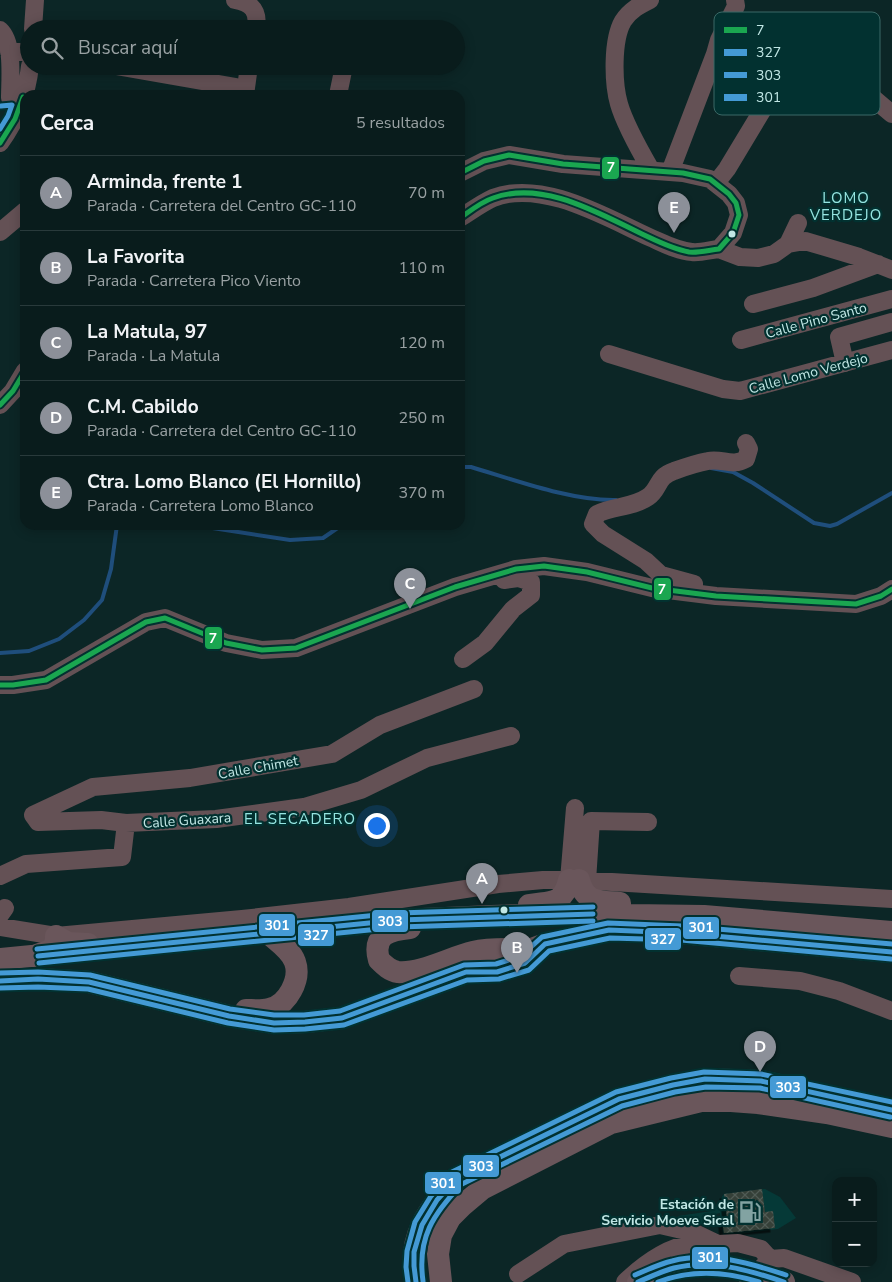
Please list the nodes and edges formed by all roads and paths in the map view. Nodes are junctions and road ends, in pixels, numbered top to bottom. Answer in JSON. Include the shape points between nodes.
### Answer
{"nodes":[{"id":1,"x":35,"y":0,"type":"edge"},
{"id":2,"x":235,"y":0,"type":"edge"},
{"id":3,"x":650,"y":0,"type":"edge"},
{"id":4,"x":735,"y":0,"type":"edge"},
{"id":5,"x":733,"y":12,"type":"edge"},
{"id":6,"x":34,"y":20,"type":"edge"},
{"id":7,"x":258,"y":20,"type":"edge"},
{"id":8,"x":0,"y":30,"type":"edge"},
{"id":9,"x":5,"y":46,"type":"edge"},
{"id":10,"x":20,"y":50,"type":"edge"},
{"id":11,"x":714,"y":57,"type":"edge"},
{"id":12,"x":29,"y":75,"type":"edge"},
{"id":13,"x":167,"y":75,"type":"edge"},
{"id":14,"x":247,"y":75,"type":"edge"},
{"id":15,"x":342,"y":75,"type":"edge"},
{"id":16,"x":21,"y":90,"type":"edge"},
{"id":17,"x":239,"y":90,"type":"edge"},
{"id":18,"x":245,"y":90,"type":"edge"},
{"id":19,"x":339,"y":90,"type":"edge"},
{"id":20,"x":14,"y":98,"type":"edge"},
{"id":21,"x":880,"y":104,"type":"edge"},
{"id":22,"x":892,"y":114,"type":"edge"},
{"id":23,"x":760,"y":115,"type":"edge"},
{"id":24,"x":0,"y":143,"type":"edge"},
{"id":25,"x":465,"y":170,"type":"edge"},
{"id":26,"x":651,"y":170,"type":"junction"},
{"id":27,"x":670,"y":172,"type":"junction"},
{"id":28,"x":716,"y":183,"type":"junction"},
{"id":29,"x":20,"y":215,"type":"edge"},
{"id":30,"x":465,"y":215,"type":"edge"},
{"id":31,"x":798,"y":223,"type":"dead end"},
{"id":32,"x":0,"y":232,"type":"edge"},
{"id":33,"x":788,"y":244,"type":"junction"},
{"id":34,"x":719,"y":249,"type":"junction"},
{"id":35,"x":885,"y":267,"type":"edge"},
{"id":36,"x":892,"y":299,"type":"edge"},
{"id":37,"x":753,"y":304,"type":"dead end"},
{"id":38,"x":892,"y":322,"type":"edge"},
{"id":39,"x":741,"y":340,"type":"dead end"},
{"id":40,"x":892,"y":350,"type":"edge"},
{"id":41,"x":609,"y":354,"type":"dead end"},
{"id":42,"x":845,"y":363,"type":"junction"},
{"id":43,"x":20,"y":376,"type":"edge"},
{"id":44,"x":6,"y":391,"type":"edge"},
{"id":45,"x":0,"y":405,"type":"edge"},
{"id":46,"x":746,"y":443,"type":"dead end"},
{"id":47,"x":454,"y":587,"type":"junction"},
{"id":48,"x":892,"y":589,"type":"edge"},
{"id":49,"x":716,"y":596,"type":"junction"},
{"id":50,"x":463,"y":659,"type":"dead end"},
{"id":51,"x":0,"y":685,"type":"edge"},
{"id":52,"x":474,"y":688,"type":"dead end"},
{"id":53,"x":512,"y":736,"type":"dead end"},
{"id":54,"x":575,"y":808,"type":"dead end"},
{"id":55,"x":33,"y":815,"type":"joint"},
{"id":56,"x":648,"y":822,"type":"dead end"},
{"id":57,"x":126,"y":823,"type":"junction"},
{"id":58,"x":0,"y":876,"type":"edge"},
{"id":59,"x":578,"y":880,"type":"junction"},
{"id":60,"x":892,"y":899,"type":"edge"},
{"id":61,"x":666,"y":915,"type":"junction"},
{"id":62,"x":491,"y":916,"type":"junction"},
{"id":63,"x":0,"y":927,"type":"edge"},
{"id":64,"x":892,"y":932,"type":"edge"},
{"id":65,"x":268,"y":933,"type":"junction"},
{"id":66,"x":56,"y":936,"type":"junction"},
{"id":67,"x":224,"y":937,"type":"junction"},
{"id":68,"x":539,"y":946,"type":"junction"},
{"id":69,"x":892,"y":952,"type":"edge"},
{"id":70,"x":32,"y":956,"type":"junction"},
{"id":71,"x":0,"y":959,"type":"edge"},
{"id":72,"x":738,"y":976,"type":"dead end"},
{"id":73,"x":0,"y":981,"type":"edge"},
{"id":74,"x":192,"y":1006,"type":"junction"},
{"id":75,"x":892,"y":1011,"type":"edge"},
{"id":76,"x":892,"y":1110,"type":"edge"},
{"id":77,"x":892,"y":1127,"type":"edge"},
{"id":78,"x":718,"y":1244,"type":"junction"},
{"id":79,"x":755,"y":1273,"type":"edge"},
{"id":80,"x":518,"y":1274,"type":"dead end"},
{"id":81,"x":692,"y":1274,"type":"edge"},
{"id":82,"x":655,"y":1280,"type":"edge"},
{"id":83,"x":416,"y":1282,"type":"edge"},
{"id":84,"x":441,"y":1282,"type":"edge"},
{"id":85,"x":625,"y":1282,"type":"edge"},
{"id":86,"x":719,"y":1282,"type":"edge"},
{"id":87,"x":784,"y":1282,"type":"edge"},
{"id":88,"x":852,"y":1282,"type":"edge"}],
"edges":[{"from":1,"to":6,"type":"street"},
{"from":2,"to":7,"type":"street","via":[[246,2],[254,9]]},
{"from":3,"to":26,"type":"street","via":[[636,7],[623,21],[615,49],[615,73],[619,104]]},
{"from":4,"to":5,"type":"street"},
{"from":8,"to":9,"type":"street","via":[[4,34]]},
{"from":9,"to":10,"type":"street"},
{"from":9,"to":20,"type":"street"},
{"from":11,"to":27,"type":"street"},
{"from":12,"to":16,"type":"street","via":[[28,83]]},
{"from":13,"to":17,"type":"street"},
{"from":14,"to":18,"type":"street"},
{"from":15,"to":19,"type":"street"},
{"from":20,"to":24,"type":"street","via":[[16,118]]},
{"from":21,"to":22,"type":"street"},
{"from":23,"to":28,"type":"street"},
{"from":25,"to":26,"type":"street","via":[[484,161],[509,155],[563,164]]},
{"from":26,"to":27,"type":"street"},
{"from":27,"to":28,"type":"street"},
{"from":28,"to":34,"type":"street","via":[[732,198],[739,215],[732,233]]},
{"from":29,"to":32,"type":"street"},
{"from":30,"to":34,"type":"street","via":[[494,198],[540,193],[597,213],[678,250],[694,253]]},
{"from":31,"to":33,"type":"street"},
{"from":33,"to":34,"type":"street","via":[[774,254],[758,258],[740,257]]},
{"from":33,"to":35,"type":"street","via":[[805,241]]},
{"from":35,"to":37,"type":"street"},
{"from":36,"to":39,"type":"street","name":"Calle Pino Santo"},
{"from":38,"to":42,"type":"street","via":[[839,337]]},
{"from":40,"to":42,"type":"street","name":"Calle Lomo Verdejo"},
{"from":41,"to":42,"type":"street","name":"Calle Lomo Verdejo","via":[[740,392]]},
{"from":43,"to":44,"type":"street"},
{"from":44,"to":45,"type":"street"},
{"from":46,"to":49,"type":"street","via":[[749,449],[746,459],[738,463],[710,460],[664,475],[650,496],[627,507],[597,514],[593,524],[661,575],[700,585]]},
{"from":47,"to":49,"type":"street","via":[[516,569],[544,566],[587,572],[652,588]]},
{"from":47,"to":50,"type":"street","via":[[518,578],[531,582],[531,595],[514,609],[485,643]]},
{"from":47,"to":51,"type":"street","via":[[296,648],[262,650],[226,644],[164,618],[146,622],[46,680]]},
{"from":48,"to":49,"type":"street","via":[[856,604]]},
{"from":52,"to":55,"type":"street","name":"Calle Chimet","via":[[380,725],[332,754],[190,778],[93,788]]},
{"from":53,"to":57,"type":"street","name":"Calle Guaxara","via":[[427,758],[361,790],[304,807],[216,819]]},
{"from":54,"to":59,"type":"street"},
{"from":55,"to":57,"type":"street","name":"Calle Guaxara","via":[[38,822],[100,820]]},
{"from":56,"to":59,"type":"street","via":[[591,821]]},
{"from":57,"to":58,"type":"street","via":[[122,857],[26,864]]},
{"from":59,"to":60,"type":"street"},
{"from":59,"to":61,"type":"main road","via":[[585,895],[593,900],[641,905]]},
{"from":59,"to":62,"type":"main road","via":[[554,902],[532,904]]},
{"from":59,"to":66,"type":"street","via":[[498,884],[242,920]]},
{"from":61,"to":62,"type":"main road"},
{"from":61,"to":64,"type":"main road"},
{"from":62,"to":65,"type":"main road","via":[[399,920]]},
{"from":62,"to":68,"type":"main road","via":[[392,930],[380,939],[377,946],[379,960],[389,969],[411,972],[473,952]]},
{"from":63,"to":66,"type":"street"},
{"from":65,"to":67,"type":"main road"},
{"from":65,"to":74,"type":"main road","via":[[295,961],[297,975],[293,988],[280,1004],[271,1009],[251,1010]]},
{"from":66,"to":67,"type":"main road","via":[[68,943],[82,944],[129,939]]},
{"from":66,"to":70,"type":"main road","via":[[52,949]]},
{"from":67,"to":70,"type":"main road"},
{"from":68,"to":69,"type":"main road","via":[[609,930],[682,933]]},
{"from":68,"to":74,"type":"main road","via":[[342,1018],[274,1023]]},
{"from":70,"to":71,"type":"main road"},
{"from":72,"to":75,"type":"street","via":[[800,981],[839,991]]},
{"from":73,"to":74,"type":"main road","via":[[89,982]]},
{"from":76,"to":83,"type":"main road","via":[[761,1081],[705,1079],[620,1099],[457,1178],[426,1214],[414,1251]]},
{"from":77,"to":84,"type":"main road","via":[[827,1113],[731,1101],[701,1101],[611,1123],[482,1189],[463,1205],[450,1218],[441,1235],[438,1254]]},
{"from":78,"to":79,"type":"street","via":[[738,1243],[761,1249]]},
{"from":78,"to":80,"type":"street","via":[[695,1234],[660,1226],[564,1244]]},
{"from":78,"to":81,"type":"street","via":[[706,1253]]},
{"from":78,"to":85,"type":"street","via":[[690,1243],[658,1256]]},
{"from":79,"to":81,"type":"main road","via":[[714,1264]]},
{"from":79,"to":86,"type":"main road"},
{"from":79,"to":87,"type":"main road"},
{"from":79,"to":88,"type":"street","via":[[784,1258]]},
{"from":81,"to":82,"type":"main road","via":[[675,1268]]}]}
